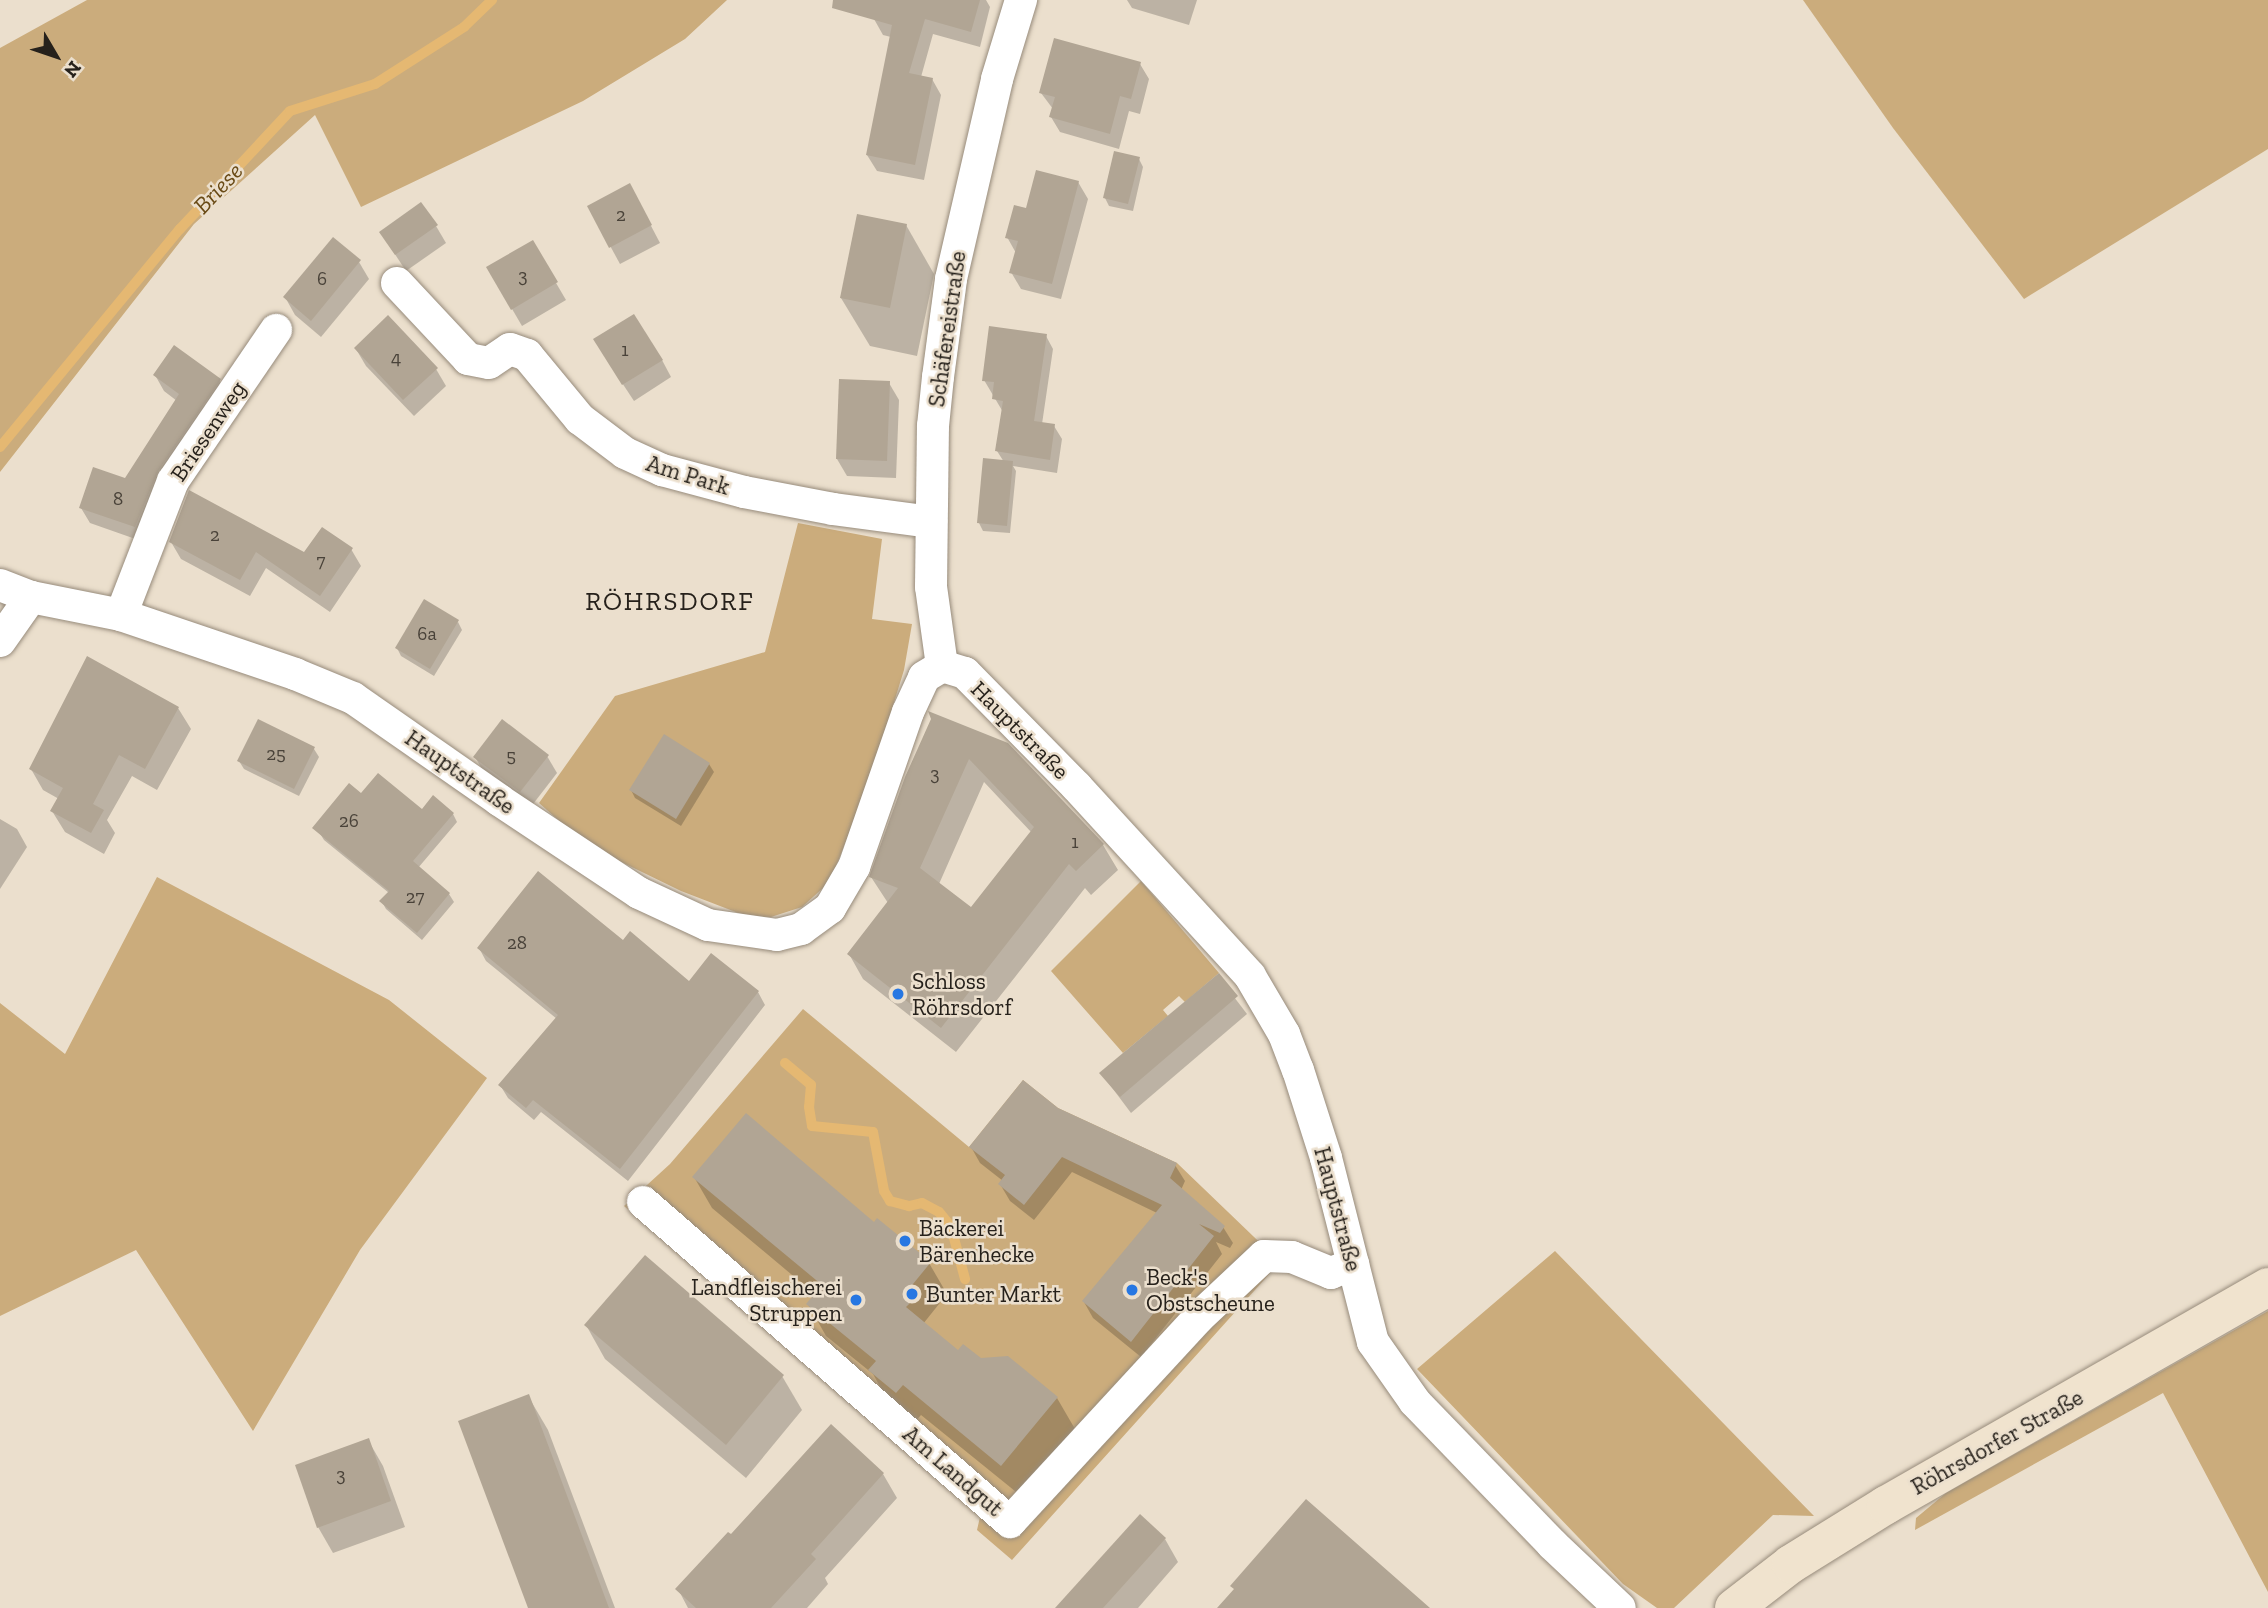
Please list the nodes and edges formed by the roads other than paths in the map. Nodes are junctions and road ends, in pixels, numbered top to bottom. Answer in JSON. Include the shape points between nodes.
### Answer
{"nodes":[{"id":1,"x":1021,"y":0,"type":"edge"},
{"id":2,"x":397,"y":283,"type":"dead end"},
{"id":3,"x":276,"y":330,"type":"dead end"},
{"id":4,"x":931,"y":522,"type":"junction"},
{"id":5,"x":0,"y":585,"type":"edge"},
{"id":6,"x":31,"y":597,"type":"junction"},
{"id":7,"x":121,"y":615,"type":"junction"},
{"id":8,"x":0,"y":641,"type":"edge"},
{"id":9,"x":942,"y":666,"type":"junction"},
{"id":10,"x":643,"y":1202,"type":"dead end"},
{"id":11,"x":1353,"y":1264,"type":"junction"},
{"id":12,"x":2268,"y":1287,"type":"edge"},
{"id":13,"x":1620,"y":1608,"type":"edge"},
{"id":14,"x":1734,"y":1608,"type":"edge"}],
"edges":[{"from":1,"to":4,"type":"street","name":"Schäfereistraße","via":[[997,79],[951,279],[933,426]]},
{"from":2,"to":4,"type":"street","name":"Am Park","via":[[468,359],[489,363],[510,349],[527,355],[580,419],[637,459],[744,492]]},
{"from":3,"to":7,"type":"street","name":"Briesenweg","via":[[173,481]]},
{"from":4,"to":9,"type":"street","name":"Schäfereistraße","via":[[932,599]]},
{"from":5,"to":6,"type":"street","name":"Hauptstraße"},
{"from":6,"to":7,"type":"street","name":"Hauptstraße"},
{"from":6,"to":8,"type":"street"},
{"from":7,"to":9,"type":"street","name":"Hauptstraße","via":[[353,698],[639,893],[708,925],[777,935],[801,929],[830,908],[854,867],[924,677]]},
{"from":9,"to":11,"type":"street","name":"Hauptstraße","via":[[965,673],[1250,976],[1284,1034],[1298,1070]]},
{"from":10,"to":11,"type":"street","name":"Am Landgut","via":[[1010,1522],[1197,1319],[1264,1256],[1292,1257],[1331,1273]]},
{"from":11,"to":13,"type":"street","name":"Hauptstraße","via":[[1373,1342],[1415,1402]]},
{"from":12,"to":14,"type":"street","name":"Röhrsdorfer Straße","via":[[1886,1505],[1791,1564]]}]}
